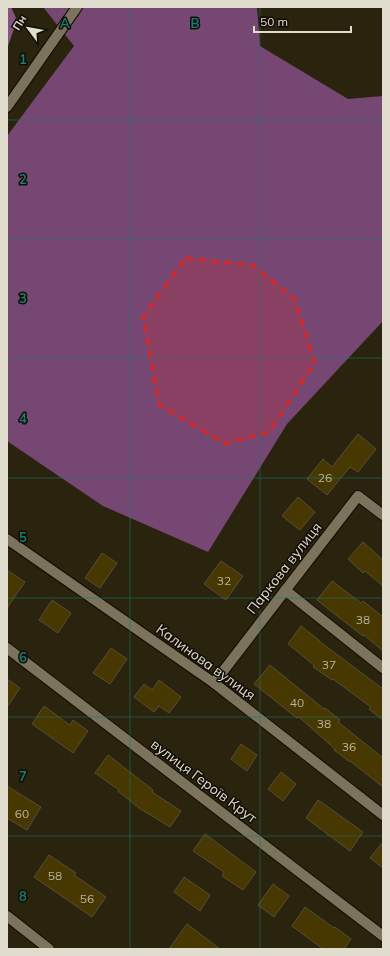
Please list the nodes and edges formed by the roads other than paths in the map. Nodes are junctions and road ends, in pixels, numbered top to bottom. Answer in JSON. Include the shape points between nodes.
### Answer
{"nodes":[{"id":1,"x":77,"y":7,"type":"edge"},
{"id":2,"x":7,"y":108,"type":"edge"},
{"id":3,"x":383,"y":516,"type":"edge"},
{"id":4,"x":7,"y":539,"type":"edge"},
{"id":5,"x":285,"y":590,"type":"junction"},
{"id":6,"x":7,"y":648,"type":"edge"},
{"id":7,"x":383,"y":668,"type":"edge"},
{"id":8,"x":214,"y":683,"type":"junction"},
{"id":9,"x":383,"y":815,"type":"edge"},
{"id":10,"x":7,"y":916,"type":"edge"},
{"id":11,"x":383,"y":936,"type":"edge"},
{"id":12,"x":49,"y":949,"type":"edge"}],
"edges":[{"from":1,"to":2,"type":"street"},
{"from":3,"to":5,"type":"street","name":"Паркова вулиця","via":[[358,496]]},
{"from":4,"to":8,"type":"street","name":"Калинова вулиця"},
{"from":5,"to":7,"type":"street"},
{"from":5,"to":8,"type":"street","name":"Паркова вулиця"},
{"from":6,"to":11,"type":"street","name":"вулиця Героїв Крут"},
{"from":8,"to":9,"type":"street","name":"Калинова вулиця"},
{"from":10,"to":12,"type":"street"}]}
